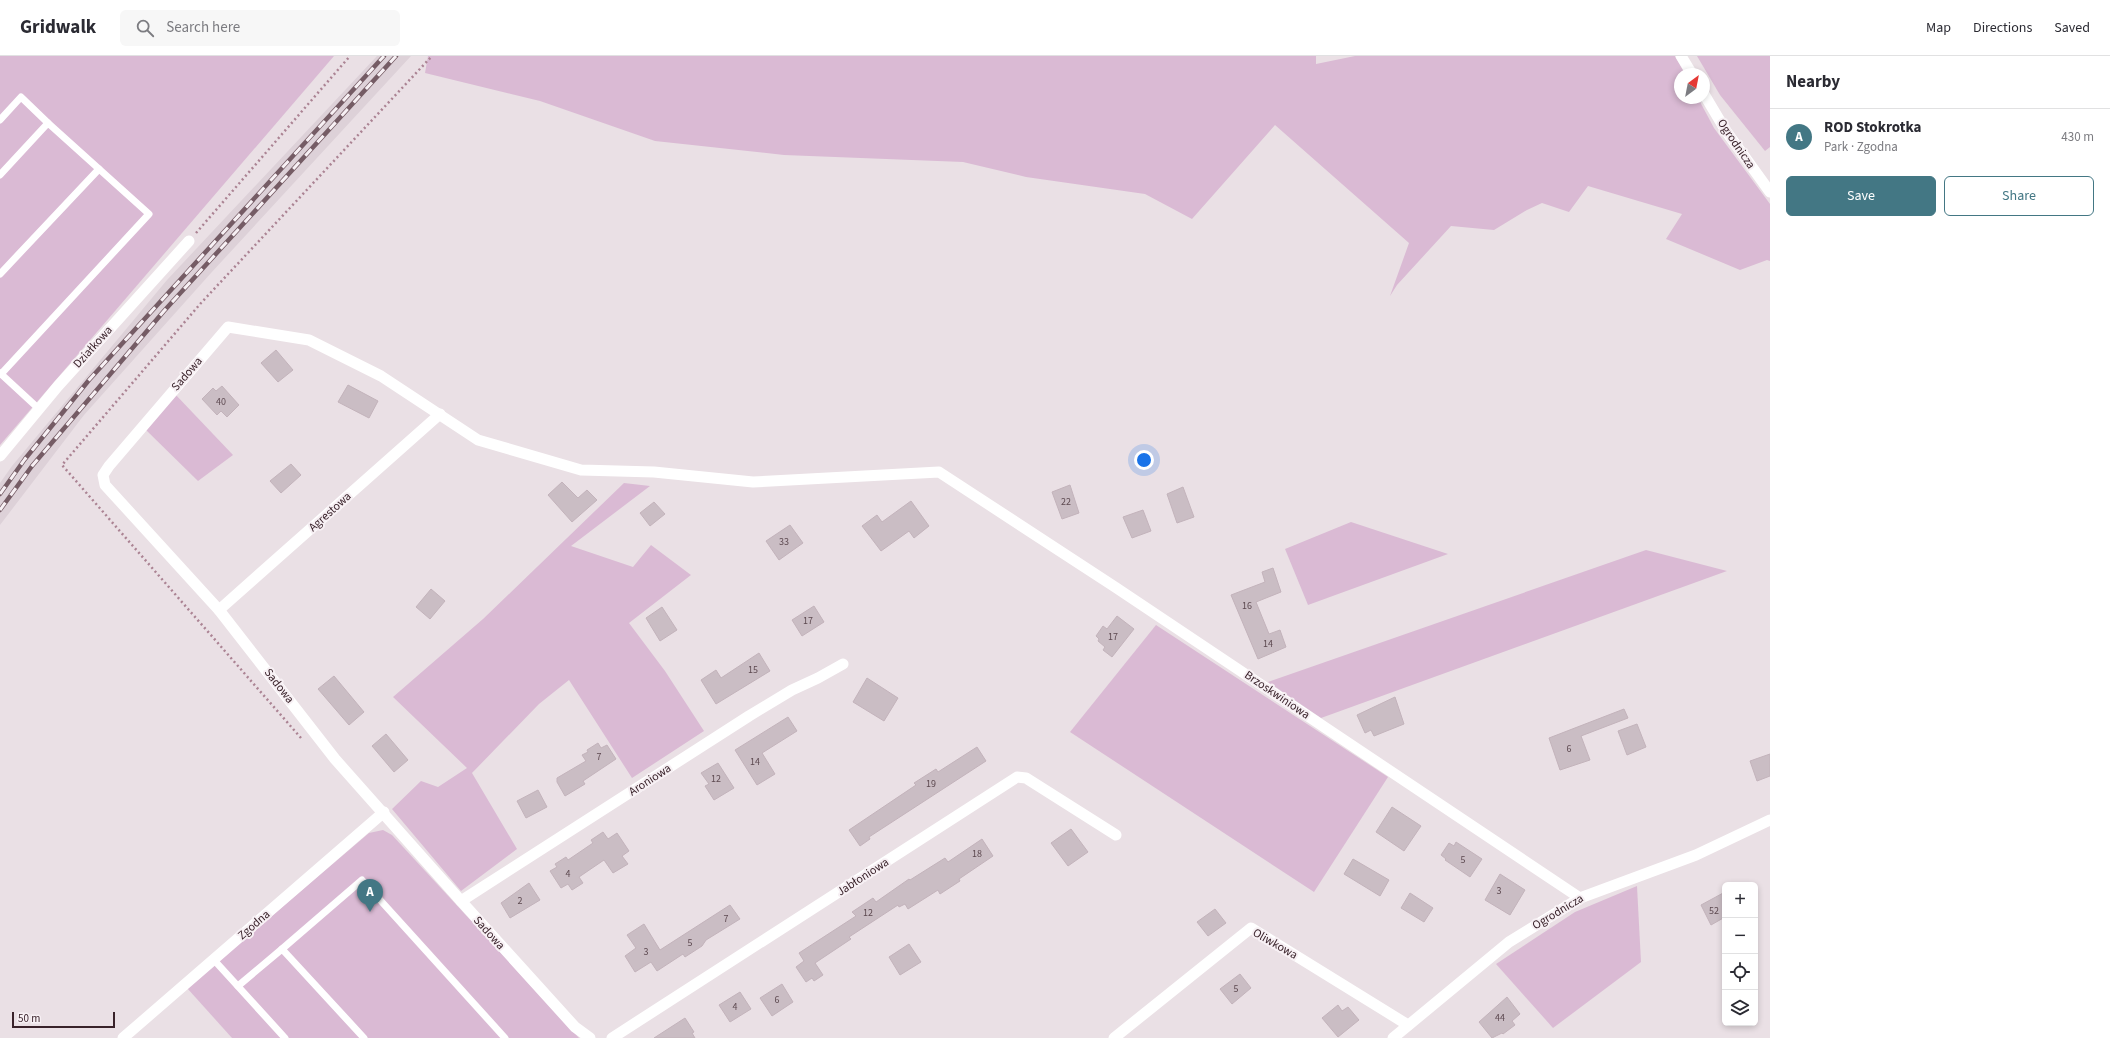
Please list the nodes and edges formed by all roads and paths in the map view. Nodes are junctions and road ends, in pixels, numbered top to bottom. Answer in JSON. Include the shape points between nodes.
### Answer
{"nodes":[{"id":1,"x":350,"y":56,"type":"edge"},
{"id":2,"x":432,"y":56,"type":"edge"},
{"id":3,"x":1681,"y":56,"type":"edge"},
{"id":4,"x":1688,"y":68,"type":"edge"},
{"id":5,"x":1710,"y":104,"type":"edge"},
{"id":6,"x":0,"y":120,"type":"edge"},
{"id":7,"x":48,"y":123,"type":"junction"},
{"id":8,"x":99,"y":169,"type":"junction"},
{"id":9,"x":0,"y":175,"type":"edge"},
{"id":10,"x":1770,"y":192,"type":"edge"},
{"id":11,"x":189,"y":241,"type":"joint"},
{"id":12,"x":0,"y":274,"type":"edge"},
{"id":13,"x":228,"y":327,"type":"joint"},
{"id":14,"x":1,"y":373,"type":"edge"},
{"id":15,"x":39,"y":409,"type":"junction"},
{"id":16,"x":440,"y":414,"type":"junction"},
{"id":17,"x":0,"y":456,"type":"edge"},
{"id":18,"x":220,"y":610,"type":"junction"},
{"id":19,"x":843,"y":664,"type":"dead end"},
{"id":20,"x":305,"y":742,"type":"dead end"},
{"id":21,"x":384,"y":812,"type":"junction"},
{"id":22,"x":1770,"y":820,"type":"edge"},
{"id":23,"x":1116,"y":835,"type":"dead end"},
{"id":24,"x":1580,"y":898,"type":"junction"},
{"id":25,"x":461,"y":901,"type":"junction"},
{"id":26,"x":282,"y":949,"type":"junction"},
{"id":27,"x":214,"y":960,"type":"junction"},
{"id":28,"x":238,"y":986,"type":"junction"},
{"id":29,"x":1408,"y":1025,"type":"junction"},
{"id":30,"x":123,"y":1038,"type":"edge"},
{"id":31,"x":285,"y":1038,"type":"edge"},
{"id":32,"x":364,"y":1038,"type":"edge"},
{"id":33,"x":505,"y":1038,"type":"edge"},
{"id":34,"x":590,"y":1038,"type":"edge"},
{"id":35,"x":612,"y":1038,"type":"edge"},
{"id":36,"x":1114,"y":1038,"type":"edge"},
{"id":37,"x":1393,"y":1038,"type":"edge"}],
"edges":[{"from":1,"to":11,"type":"path"},
{"from":2,"to":20,"type":"path","via":[[201,303],[62,465]]},
{"from":3,"to":4,"type":"street"},
{"from":5,"to":10,"type":"street","name":"Ogrodnicza"},
{"from":6,"to":7,"type":"lane","via":[[21,97]]},
{"from":7,"to":8,"type":"lane"},
{"from":7,"to":9,"type":"lane"},
{"from":8,"to":12,"type":"lane"},
{"from":8,"to":14,"type":"lane","via":[[149,214]]},
{"from":11,"to":15,"type":"street","name":"Działkowa"},
{"from":13,"to":16,"type":"street","name":"Brzoskwiniowa","via":[[309,340],[381,376]]},
{"from":13,"to":18,"type":"street","name":"Sadowa","via":[[103,475],[105,485]]},
{"from":14,"to":15,"type":"lane"},
{"from":15,"to":17,"type":"street","name":"Działkowa"},
{"from":16,"to":18,"type":"street","name":"Agrestowa"},
{"from":16,"to":24,"type":"street","name":"Brzoskwiniowa","via":[[478,440],[581,470],[654,472],[753,482],[939,472],[1115,586]]},
{"from":18,"to":21,"type":"street","name":"Sadowa","via":[[335,759]]},
{"from":19,"to":25,"type":"street","name":"Aroniowa","via":[[749,716]]},
{"from":21,"to":25,"type":"street","name":"Sadowa"},
{"from":21,"to":27,"type":"street","name":"Zgodna"},
{"from":22,"to":24,"type":"street","name":"Ogrodnicza","via":[[1696,855]]},
{"from":23,"to":35,"type":"street","name":"Jabłoniowa","via":[[1026,778],[1018,777]]},
{"from":24,"to":29,"type":"street","name":"Ogrodnicza","via":[[1510,942]]},
{"from":25,"to":34,"type":"street","name":"Sadowa","via":[[575,1027]]},
{"from":26,"to":28,"type":"lane"},
{"from":26,"to":32,"type":"lane"},
{"from":26,"to":33,"type":"lane","via":[[362,880]]},
{"from":27,"to":28,"type":"lane"},
{"from":27,"to":30,"type":"street","name":"Zgodna"},
{"from":28,"to":31,"type":"lane"},
{"from":29,"to":36,"type":"street","name":"Oliwkowa","via":[[1251,928]]},
{"from":29,"to":37,"type":"street","name":"Ogrodnicza"}]}
